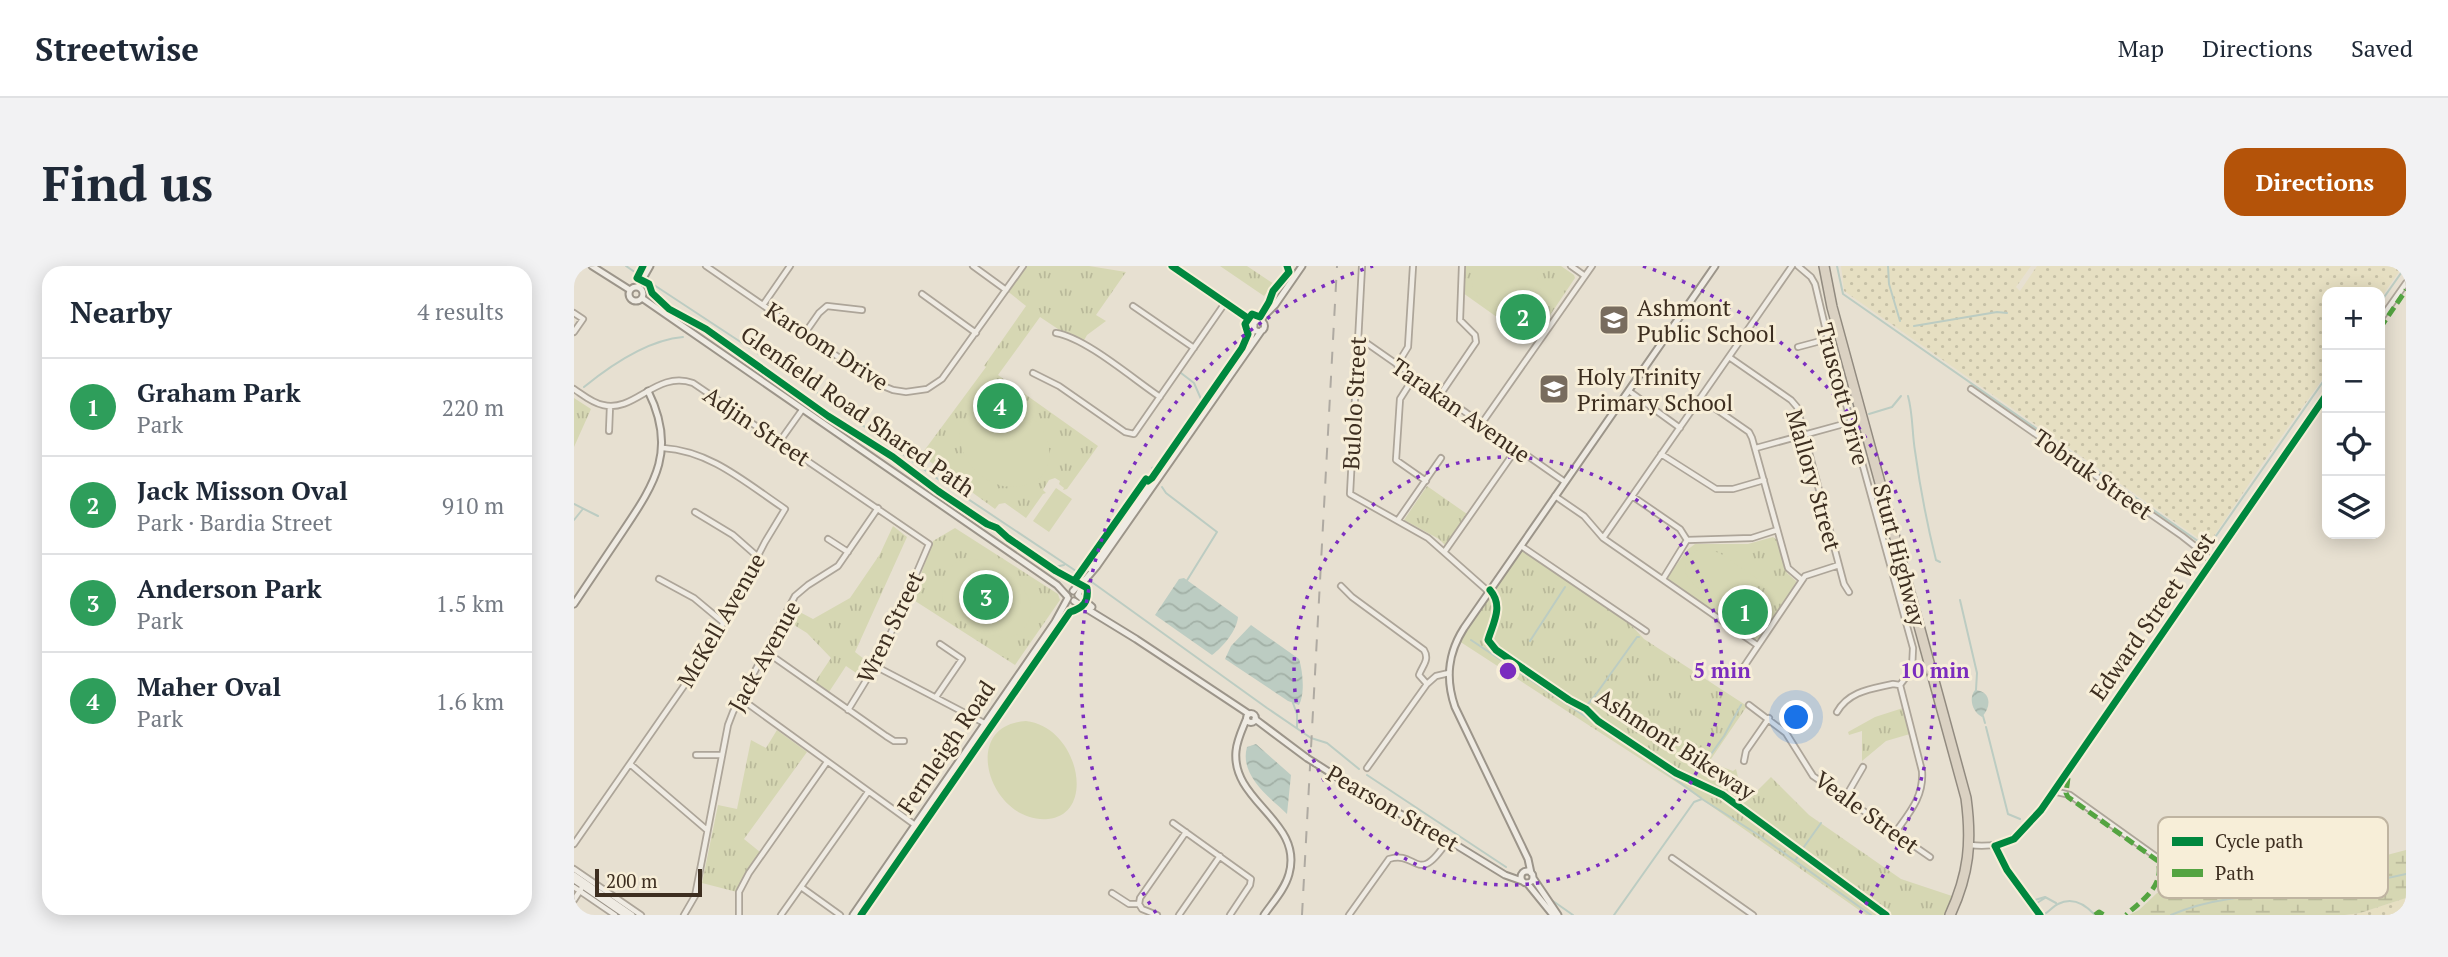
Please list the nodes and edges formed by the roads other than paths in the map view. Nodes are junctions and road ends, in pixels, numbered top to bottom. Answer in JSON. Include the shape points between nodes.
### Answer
{"nodes":[{"id":1,"x":592,"y":266,"type":"edge"},
{"id":2,"x":650,"y":266,"type":"edge"},
{"id":3,"x":706,"y":266,"type":"edge"},
{"id":4,"x":790,"y":266,"type":"edge"},
{"id":5,"x":973,"y":266,"type":"edge"},
{"id":6,"x":1023,"y":266,"type":"edge"},
{"id":7,"x":1172,"y":266,"type":"edge"},
{"id":8,"x":1362,"y":266,"type":"edge"},
{"id":9,"x":1413,"y":266,"type":"edge"},
{"id":10,"x":1462,"y":266,"type":"edge"},
{"id":11,"x":1571,"y":266,"type":"edge"},
{"id":12,"x":1592,"y":266,"type":"edge"},
{"id":13,"x":1716,"y":266,"type":"edge"},
{"id":14,"x":1792,"y":266,"type":"edge"},
{"id":15,"x":1799,"y":266,"type":"edge"},
{"id":16,"x":1824,"y":266,"type":"edge"},
{"id":17,"x":1299,"y":267,"type":"edge"},
{"id":18,"x":1585,"y":276,"type":"junction"},
{"id":19,"x":2406,"y":284,"type":"edge"},
{"id":20,"x":638,"y":287,"type":"junction"},
{"id":21,"x":630,"y":290,"type":"junction"},
{"id":22,"x":1006,"y":290,"type":"junction"},
{"id":23,"x":922,"y":295,"type":"dead end"},
{"id":24,"x":642,"y":298,"type":"junction"},
{"id":25,"x":1225,"y":303,"type":"junction"},
{"id":26,"x":763,"y":305,"type":"junction"},
{"id":27,"x":1275,"y":305,"type":"junction"},
{"id":28,"x":1133,"y":306,"type":"dead end"},
{"id":29,"x":862,"y":310,"type":"dead end"},
{"id":30,"x":574,"y":313,"type":"edge"},
{"id":31,"x":2385,"y":313,"type":"edge"},
{"id":32,"x":1256,"y":323,"type":"junction"},
{"id":33,"x":1263,"y":328,"type":"junction"},
{"id":34,"x":574,"y":332,"type":"edge"},
{"id":35,"x":805,"y":333,"type":"junction"},
{"id":36,"x":976,"y":333,"type":"junction"},
{"id":37,"x":1056,"y":333,"type":"dead end"},
{"id":38,"x":1358,"y":337,"type":"junction"},
{"id":39,"x":1828,"y":339,"type":"junction"},
{"id":40,"x":1798,"y":347,"type":"dead end"},
{"id":41,"x":1194,"y":348,"type":"junction"},
{"id":42,"x":1729,"y":357,"type":"junction"},
{"id":43,"x":1397,"y":365,"type":"junction"},
{"id":44,"x":1033,"y":373,"type":"dead end"},
{"id":45,"x":1414,"y":377,"type":"junction"},
{"id":46,"x":574,"y":388,"type":"edge"},
{"id":47,"x":1971,"y":389,"type":"dead end"},
{"id":48,"x":648,"y":391,"type":"junction"},
{"id":49,"x":1629,"y":391,"type":"junction"},
{"id":50,"x":1440,"y":395,"type":"junction"},
{"id":51,"x":1160,"y":397,"type":"junction"},
{"id":52,"x":1700,"y":398,"type":"junction"},
{"id":53,"x":2322,"y":401,"type":"edge"},
{"id":54,"x":610,"y":407,"type":"junction"},
{"id":55,"x":802,"y":410,"type":"junction"},
{"id":56,"x":1851,"y":422,"type":"junction"},
{"id":57,"x":1481,"y":423,"type":"junction"},
{"id":58,"x":1680,"y":428,"type":"junction"},
{"id":59,"x":609,"y":431,"type":"dead end"},
{"id":60,"x":1804,"y":436,"type":"junction"},
{"id":61,"x":780,"y":441,"type":"junction"},
{"id":62,"x":1517,"y":448,"type":"junction"},
{"id":63,"x":1756,"y":448,"type":"junction"},
{"id":64,"x":663,"y":449,"type":"junction"},
{"id":65,"x":1661,"y":454,"type":"junction"},
{"id":66,"x":1441,"y":458,"type":"dead end"},
{"id":67,"x":1764,"y":480,"type":"junction"},
{"id":68,"x":1426,"y":481,"type":"junction"},
{"id":69,"x":1565,"y":482,"type":"junction"},
{"id":70,"x":1555,"y":496,"type":"junction"},
{"id":71,"x":1632,"y":496,"type":"junction"},
{"id":72,"x":878,"y":508,"type":"junction"},
{"id":73,"x":695,"y":512,"type":"dead end"},
{"id":74,"x":1398,"y":520,"type":"junction"},
{"id":75,"x":1777,"y":530,"type":"junction"},
{"id":76,"x":1603,"y":538,"type":"junction"},
{"id":77,"x":828,"y":539,"type":"dead end"},
{"id":78,"x":1687,"y":540,"type":"junction"},
{"id":79,"x":929,"y":544,"type":"joint"},
{"id":80,"x":1521,"y":546,"type":"junction"},
{"id":81,"x":1445,"y":551,"type":"junction"},
{"id":82,"x":848,"y":552,"type":"junction"},
{"id":83,"x":758,"y":557,"type":"junction"},
{"id":84,"x":2213,"y":563,"type":"junction"},
{"id":85,"x":1839,"y":565,"type":"junction"},
{"id":86,"x":659,"y":579,"type":"dead end"},
{"id":87,"x":1663,"y":579,"type":"junction"},
{"id":88,"x":1802,"y":580,"type":"junction"},
{"id":89,"x":1341,"y":586,"type":"dead end"},
{"id":90,"x":1489,"y":592,"type":"junction"},
{"id":91,"x":1849,"y":592,"type":"dead end"},
{"id":92,"x":1073,"y":596,"type":"junction"},
{"id":93,"x":574,"y":604,"type":"edge"},
{"id":94,"x":724,"y":623,"type":"junction"},
{"id":95,"x":1646,"y":631,"type":"dead end"},
{"id":96,"x":940,"y":644,"type":"dead end"},
{"id":97,"x":1757,"y":645,"type":"junction"},
{"id":98,"x":765,"y":651,"type":"junction"},
{"id":99,"x":875,"y":666,"type":"junction"},
{"id":100,"x":1743,"y":668,"type":"dead end"},
{"id":101,"x":1448,"y":673,"type":"junction"},
{"id":102,"x":1427,"y":684,"type":"junction"},
{"id":103,"x":1900,"y":685,"type":"junction"},
{"id":104,"x":936,"y":697,"type":"junction"},
{"id":105,"x":740,"y":698,"type":"junction"},
{"id":106,"x":1749,"y":705,"type":"dead end"},
{"id":107,"x":848,"y":710,"type":"junction"},
{"id":108,"x":1837,"y":712,"type":"dead end"},
{"id":109,"x":1769,"y":718,"type":"junction"},
{"id":110,"x":1250,"y":719,"type":"junction"},
{"id":111,"x":986,"y":724,"type":"junction"},
{"id":112,"x":904,"y":741,"type":"dead end"},
{"id":113,"x":696,"y":755,"type":"dead end"},
{"id":114,"x":722,"y":755,"type":"junction"},
{"id":115,"x":1744,"y":761,"type":"dead end"},
{"id":116,"x":827,"y":762,"type":"junction"},
{"id":117,"x":630,"y":764,"type":"junction"},
{"id":118,"x":1367,"y":768,"type":"dead end"},
{"id":119,"x":1863,"y":768,"type":"dead end"},
{"id":120,"x":2053,"y":791,"type":"junction"},
{"id":121,"x":868,"y":792,"type":"junction"},
{"id":122,"x":1845,"y":798,"type":"junction"},
{"id":123,"x":1173,"y":823,"type":"dead end"},
{"id":124,"x":916,"y":826,"type":"junction"},
{"id":125,"x":708,"y":831,"type":"junction"},
{"id":126,"x":1186,"y":832,"type":"junction"},
{"id":127,"x":1895,"y":832,"type":"junction"},
{"id":128,"x":1448,"y":840,"type":"junction"},
{"id":129,"x":574,"y":844,"type":"edge"},
{"id":130,"x":1970,"y":845,"type":"junction"},
{"id":131,"x":1522,"y":849,"type":"junction"},
{"id":132,"x":1220,"y":856,"type":"junction"},
{"id":133,"x":1930,"y":857,"type":"dead end"},
{"id":134,"x":1672,"y":858,"type":"dead end"},
{"id":135,"x":2158,"y":858,"type":"dead end"},
{"id":136,"x":574,"y":869,"type":"edge"},
{"id":137,"x":1523,"y":872,"type":"junction"},
{"id":138,"x":1501,"y":873,"type":"junction"},
{"id":139,"x":1532,"y":875,"type":"junction"},
{"id":140,"x":574,"y":878,"type":"edge"},
{"id":141,"x":1525,"y":882,"type":"junction"},
{"id":142,"x":574,"y":887,"type":"edge"},
{"id":143,"x":583,"y":887,"type":"junction"},
{"id":144,"x":801,"y":887,"type":"junction"},
{"id":145,"x":1112,"y":893,"type":"dead end"},
{"id":146,"x":574,"y":900,"type":"edge"},
{"id":147,"x":1139,"y":904,"type":"junction"},
{"id":148,"x":1750,"y":914,"type":"edge"},
{"id":149,"x":615,"y":915,"type":"edge"},
{"id":150,"x":625,"y":915,"type":"edge"},
{"id":151,"x":632,"y":915,"type":"edge"},
{"id":152,"x":641,"y":915,"type":"edge"},
{"id":153,"x":684,"y":915,"type":"edge"},
{"id":154,"x":739,"y":915,"type":"edge"},
{"id":155,"x":782,"y":915,"type":"edge"},
{"id":156,"x":840,"y":915,"type":"edge"},
{"id":157,"x":853,"y":915,"type":"edge"},
{"id":158,"x":1157,"y":915,"type":"edge"},
{"id":159,"x":1179,"y":915,"type":"edge"},
{"id":160,"x":1230,"y":915,"type":"edge"},
{"id":161,"x":1264,"y":915,"type":"edge"},
{"id":162,"x":1349,"y":915,"type":"edge"},
{"id":163,"x":1555,"y":915,"type":"edge"},
{"id":164,"x":1950,"y":915,"type":"edge"}],
"edges":[{"from":1,"to":21,"type":"street"},
{"from":2,"to":20,"type":"street"},
{"from":3,"to":26,"type":"street","name":"Karoom Drive"},
{"from":4,"to":26,"type":"street"},
{"from":5,"to":22,"type":"street"},
{"from":6,"to":22,"type":"street","name":"Karoom Drive"},
{"from":7,"to":25,"type":"street"},
{"from":8,"to":38,"type":"street","name":"Bulolo Street"},
{"from":9,"to":43,"type":"street","via":[[1408,347]]},
{"from":10,"to":50,"type":"street","via":[[1460,320],[1476,342]]},
{"from":11,"to":18,"type":"street"},
{"from":12,"to":18,"type":"street"},
{"from":13,"to":49,"type":"street"},
{"from":14,"to":42,"type":"street"},
{"from":15,"to":39,"type":"street","name":"Truscott Drive","via":[[1815,284]]},
{"from":16,"to":130,"type":"highway","name":"Sturt Highway","via":[[1960,772]]},
{"from":17,"to":27,"type":"street","name":"Fernleigh Road"},
{"from":18,"to":57,"type":"street"},
{"from":19,"to":31,"type":"street"},
{"from":20,"to":21,"type":"street"},
{"from":20,"to":24,"type":"street"},
{"from":21,"to":24,"type":"street","via":[[632,301]]},
{"from":22,"to":36,"type":"street","name":"Karoom Drive"},
{"from":23,"to":36,"type":"street"},
{"from":24,"to":55,"type":"street","name":"Pearson Street"},
{"from":25,"to":32,"type":"street"},
{"from":25,"to":41,"type":"street"},
{"from":26,"to":35,"type":"street","name":"Karoom Drive"},
{"from":27,"to":32,"type":"street","name":"Fernleigh Road"},
{"from":27,"to":33,"type":"street","name":"Fernleigh Road"},
{"from":28,"to":41,"type":"street"},
{"from":29,"to":35,"type":"street","via":[[827,306]]},
{"from":30,"to":34,"type":"street","via":[[583,319]]},
{"from":32,"to":33,"type":"street","via":[[1264,323]]},
{"from":32,"to":33,"type":"street","via":[[1257,331]]},
{"from":32,"to":92,"type":"street","name":"Fernleigh Road","via":[[1252,337]]},
{"from":33,"to":92,"type":"street","name":"Fernleigh Road"},
{"from":35,"to":36,"type":"street","name":"Karoom Drive","via":[[876,383],[906,393],[927,389],[942,379]]},
{"from":37,"to":51,"type":"street","via":[[1083,344]]},
{"from":38,"to":43,"type":"street","name":"Tarakan Avenue"},
{"from":38,"to":74,"type":"street","name":"Bulolo Street","via":[[1349,491]]},
{"from":39,"to":40,"type":"street"},
{"from":39,"to":56,"type":"street","name":"Truscott Drive"},
{"from":41,"to":51,"type":"street"},
{"from":42,"to":52,"type":"street"},
{"from":42,"to":60,"type":"street","name":"Mallory Street","via":[[1794,403]]},
{"from":43,"to":45,"type":"street","name":"Tarakan Avenue"},
{"from":44,"to":51,"type":"street","via":[[1129,434]]},
{"from":45,"to":50,"type":"street","name":"Tarakan Avenue"},
{"from":45,"to":68,"type":"street","via":[[1400,399],[1396,460]]},
{"from":46,"to":54,"type":"street"},
{"from":47,"to":84,"type":"street","name":"Tobruk Street","via":[[2182,536]]},
{"from":48,"to":54,"type":"street","name":"Adjin Street"},
{"from":48,"to":61,"type":"street","name":"Adjin Street","via":[[670,380],[693,383]]},
{"from":48,"to":64,"type":"street","via":[[659,417]]},
{"from":49,"to":58,"type":"street"},
{"from":49,"to":69,"type":"street"},
{"from":50,"to":57,"type":"street","name":"Tarakan Avenue"},
{"from":52,"to":58,"type":"street"},
{"from":52,"to":63,"type":"street","via":[[1749,432]]},
{"from":53,"to":84,"type":"street","name":"Edward Street West"},
{"from":54,"to":59,"type":"street"},
{"from":55,"to":61,"type":"street"},
{"from":55,"to":92,"type":"street","name":"Pearson Street"},
{"from":56,"to":60,"type":"street"},
{"from":56,"to":103,"type":"street","name":"Truscott Drive","via":[[1913,649],[1912,669]]},
{"from":57,"to":62,"type":"street","name":"Tarakan Avenue"},
{"from":58,"to":65,"type":"street"},
{"from":60,"to":63,"type":"street"},
{"from":60,"to":85,"type":"street","name":"Mallory Street"},
{"from":61,"to":72,"type":"street","name":"Adjin Street"},
{"from":62,"to":69,"type":"street","name":"Tarakan Avenue"},
{"from":62,"to":81,"type":"street"},
{"from":63,"to":67,"type":"street"},
{"from":64,"to":83,"type":"street","name":"McKell Avenue","via":[[705,457],[785,509]]},
{"from":64,"to":93,"type":"street","via":[[650,491]]},
{"from":65,"to":67,"type":"street","via":[[1716,489]]},
{"from":65,"to":71,"type":"street"},
{"from":66,"to":68,"type":"street"},
{"from":67,"to":75,"type":"street"},
{"from":68,"to":74,"type":"street"},
{"from":69,"to":70,"type":"street"},
{"from":70,"to":76,"type":"street","via":[[1584,516]]},
{"from":70,"to":80,"type":"street"},
{"from":71,"to":76,"type":"street"},
{"from":71,"to":78,"type":"street","via":[[1680,529]]},
{"from":72,"to":79,"type":"street","name":"Adjin Street"},
{"from":72,"to":82,"type":"street","name":"Jack Avenue"},
{"from":73,"to":83,"type":"street"},
{"from":74,"to":81,"type":"street","name":"Bulolo Street"},
{"from":75,"to":78,"type":"street","via":[[1746,538]]},
{"from":75,"to":88,"type":"street","via":[[1789,570]]},
{"from":76,"to":87,"type":"street"},
{"from":77,"to":82,"type":"street"},
{"from":78,"to":87,"type":"street"},
{"from":79,"to":99,"type":"street","name":"Wren Street"},
{"from":80,"to":90,"type":"street"},
{"from":80,"to":95,"type":"street"},
{"from":81,"to":90,"type":"street","name":"Bulolo Street"},
{"from":82,"to":98,"type":"street","name":"Jack Avenue","via":[[833,571],[795,596]]},
{"from":83,"to":94,"type":"street","name":"McKell Avenue"},
{"from":84,"to":120,"type":"street","name":"Edward Street West"},
{"from":85,"to":88,"type":"street"},
{"from":85,"to":91,"type":"street","name":"Mallory Street"},
{"from":86,"to":94,"type":"street","via":[[694,598]]},
{"from":87,"to":97,"type":"street"},
{"from":88,"to":97,"type":"street"},
{"from":89,"to":102,"type":"street","via":[[1424,650],[1426,661],[1419,676]]},
{"from":90,"to":101,"type":"street","via":[[1458,637]]},
{"from":92,"to":110,"type":"street","name":"Pearson Street"},
{"from":92,"to":111,"type":"street","name":"Fernleigh Road"},
{"from":94,"to":117,"type":"street","name":"McKell Avenue"},
{"from":96,"to":104,"type":"street","via":[[962,659]]},
{"from":97,"to":100,"type":"street"},
{"from":98,"to":105,"type":"street","name":"Jack Avenue"},
{"from":98,"to":107,"type":"street"},
{"from":99,"to":104,"type":"street"},
{"from":99,"to":107,"type":"street","name":"Wren Street"},
{"from":101,"to":102,"type":"street"},
{"from":101,"to":131,"type":"street","via":[[1455,707]]},
{"from":102,"to":118,"type":"street"},
{"from":103,"to":108,"type":"street","via":[[1852,695]]},
{"from":103,"to":127,"type":"street","via":[[1923,784],[1916,803]]},
{"from":104,"to":111,"type":"street"},
{"from":105,"to":114,"type":"street","name":"Jack Avenue","via":[[730,718]]},
{"from":105,"to":116,"type":"street"},
{"from":106,"to":109,"type":"street","name":"Veale Street"},
{"from":107,"to":112,"type":"street","via":[[890,739]]},
{"from":109,"to":115,"type":"street"},
{"from":109,"to":122,"type":"street","name":"Veale Street","via":[[1786,733],[1813,776]]},
{"from":110,"to":128,"type":"street","name":"Pearson Street","bridge":true,"via":[[1378,802]]},
{"from":110,"to":161,"type":"street","via":[[1240,736],[1236,757],[1241,781],[1283,830],[1290,847],[1289,874]]},
{"from":111,"to":124,"type":"street","name":"Fernleigh Road"},
{"from":113,"to":114,"type":"street"},
{"from":114,"to":125,"type":"street","name":"Jack Avenue"},
{"from":116,"to":121,"type":"street"},
{"from":116,"to":154,"type":"street","via":[[749,873],[739,892]]},
{"from":117,"to":125,"type":"street"},
{"from":117,"to":129,"type":"street","name":"McKell Avenue"},
{"from":119,"to":122,"type":"street"},
{"from":120,"to":130,"type":"street","name":"Edward Street West","via":[[2014,839],[1987,847]]},
{"from":120,"to":135,"type":"street","via":[[2075,798]]},
{"from":121,"to":124,"type":"street"},
{"from":121,"to":144,"type":"street"},
{"from":122,"to":127,"type":"street","name":"Veale Street"},
{"from":123,"to":126,"type":"street"},
{"from":124,"to":157,"type":"street","name":"Fernleigh Road"},
{"from":125,"to":153,"type":"street","name":"Jack Avenue","via":[[695,896]]},
{"from":126,"to":132,"type":"street"},
{"from":126,"to":147,"type":"street"},
{"from":127,"to":133,"type":"street","name":"Veale Street"},
{"from":128,"to":138,"type":"street","name":"Pearson Street"},
{"from":128,"to":162,"type":"street","via":[[1429,863],[1389,859]]},
{"from":130,"to":164,"type":"highway","name":"Sturt Highway"},
{"from":131,"to":137,"type":"street"},
{"from":131,"to":139,"type":"street"},
{"from":132,"to":159,"type":"street"},
{"from":132,"to":160,"type":"street","via":[[1251,881]]},
{"from":134,"to":148,"type":"street"},
{"from":136,"to":152,"type":"street"},
{"from":137,"to":138,"type":"street"},
{"from":137,"to":139,"type":"street"},
{"from":137,"to":141,"type":"street"},
{"from":138,"to":141,"type":"street","name":"Pearson Street"},
{"from":139,"to":141,"type":"street"},
{"from":139,"to":163,"type":"street"},
{"from":140,"to":143,"type":"street"},
{"from":141,"to":163,"type":"street"},
{"from":142,"to":143,"type":"street"},
{"from":143,"to":146,"type":"street"},
{"from":143,"to":149,"type":"street"},
{"from":143,"to":150,"type":"street"},
{"from":143,"to":151,"type":"street"},
{"from":144,"to":155,"type":"street"},
{"from":144,"to":156,"type":"street"},
{"from":145,"to":147,"type":"street","via":[[1129,904]]},
{"from":147,"to":158,"type":"street"}]}
